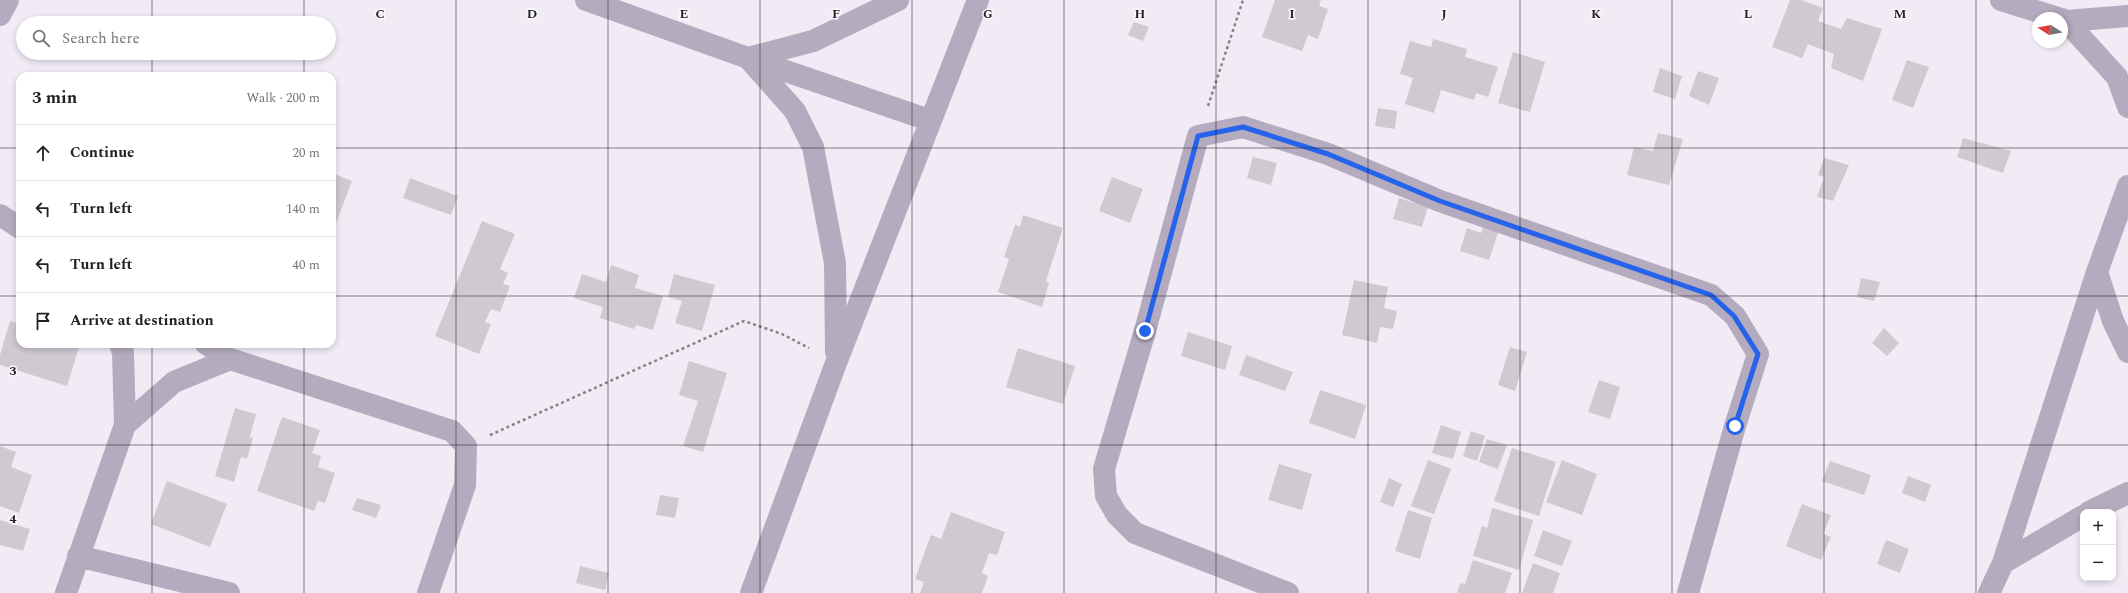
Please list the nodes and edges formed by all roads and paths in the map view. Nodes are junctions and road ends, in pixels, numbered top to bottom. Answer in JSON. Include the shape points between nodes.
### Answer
{"nodes":[{"id":1,"x":8,"y":0,"type":"edge"},
{"id":2,"x":586,"y":0,"type":"edge"},
{"id":3,"x":898,"y":0,"type":"edge"},
{"id":4,"x":978,"y":0,"type":"edge"},
{"id":5,"x":1243,"y":0,"type":"edge"},
{"id":6,"x":2001,"y":0,"type":"edge"},
{"id":7,"x":2040,"y":12,"type":"edge"},
{"id":8,"x":0,"y":15,"type":"edge"},
{"id":9,"x":2128,"y":16,"type":"edge"},
{"id":10,"x":2068,"y":19,"type":"edge"},
{"id":11,"x":2068,"y":25,"type":"edge"},
{"id":12,"x":748,"y":58,"type":"junction"},
{"id":13,"x":2128,"y":107,"type":"edge"},
{"id":14,"x":929,"y":120,"type":"junction"},
{"id":15,"x":1198,"y":136,"type":"junction"},
{"id":16,"x":2128,"y":186,"type":"edge"},
{"id":17,"x":0,"y":215,"type":"edge"},
{"id":18,"x":16,"y":225,"type":"edge"},
{"id":19,"x":2097,"y":272,"type":"junction"},
{"id":20,"x":122,"y":348,"type":"edge"},
{"id":21,"x":212,"y":348,"type":"edge"},
{"id":22,"x":2128,"y":352,"type":"edge"},
{"id":23,"x":230,"y":359,"type":"junction"},
{"id":24,"x":836,"y":363,"type":"junction"},
{"id":25,"x":125,"y":425,"type":"junction"},
{"id":26,"x":466,"y":446,"type":"junction"},
{"id":27,"x":2128,"y":493,"type":"edge"},
{"id":28,"x":2095,"y":509,"type":"edge"},
{"id":29,"x":2080,"y":518,"type":"edge"},
{"id":30,"x":78,"y":556,"type":"junction"},
{"id":31,"x":2003,"y":563,"type":"junction"},
{"id":32,"x":66,"y":593,"type":"edge"},
{"id":33,"x":229,"y":593,"type":"edge"},
{"id":34,"x":428,"y":593,"type":"edge"},
{"id":35,"x":751,"y":593,"type":"edge"},
{"id":36,"x":1288,"y":593,"type":"edge"},
{"id":37,"x":1688,"y":593,"type":"edge"},
{"id":38,"x":1989,"y":593,"type":"edge"}],
"edges":[{"from":1,"to":8,"type":"street"},
{"from":2,"to":12,"type":"street"},
{"from":3,"to":12,"type":"street","via":[[813,41]]},
{"from":4,"to":14,"type":"street"},
{"from":5,"to":15,"type":"path"},
{"from":6,"to":7,"type":"street"},
{"from":9,"to":10,"type":"street"},
{"from":11,"to":13,"type":"street","via":[[2117,77]]},
{"from":12,"to":14,"type":"street"},
{"from":12,"to":24,"type":"street","via":[[795,111],[813,147],[835,263]]},
{"from":14,"to":24,"type":"street"},
{"from":15,"to":36,"type":"street","via":[[1104,469],[1106,496],[1117,515],[1135,533]]},
{"from":15,"to":37,"type":"street","via":[[1243,127],[1328,154],[1440,201],[1711,295],[1734,316],[1758,354]]},
{"from":16,"to":19,"type":"street"},
{"from":17,"to":18,"type":"street"},
{"from":19,"to":22,"type":"street"},
{"from":19,"to":31,"type":"street"},
{"from":20,"to":25,"type":"street"},
{"from":21,"to":23,"type":"street"},
{"from":23,"to":25,"type":"street","via":[[174,382]]},
{"from":23,"to":26,"type":"street","via":[[452,431]]},
{"from":24,"to":26,"type":"path","via":[[782,334],[744,321]]},
{"from":24,"to":35,"type":"street"},
{"from":25,"to":30,"type":"street"},
{"from":26,"to":34,"type":"street","via":[[465,485]]},
{"from":27,"to":28,"type":"street"},
{"from":29,"to":31,"type":"street"},
{"from":30,"to":32,"type":"street"},
{"from":30,"to":33,"type":"street"},
{"from":31,"to":38,"type":"street"}]}
